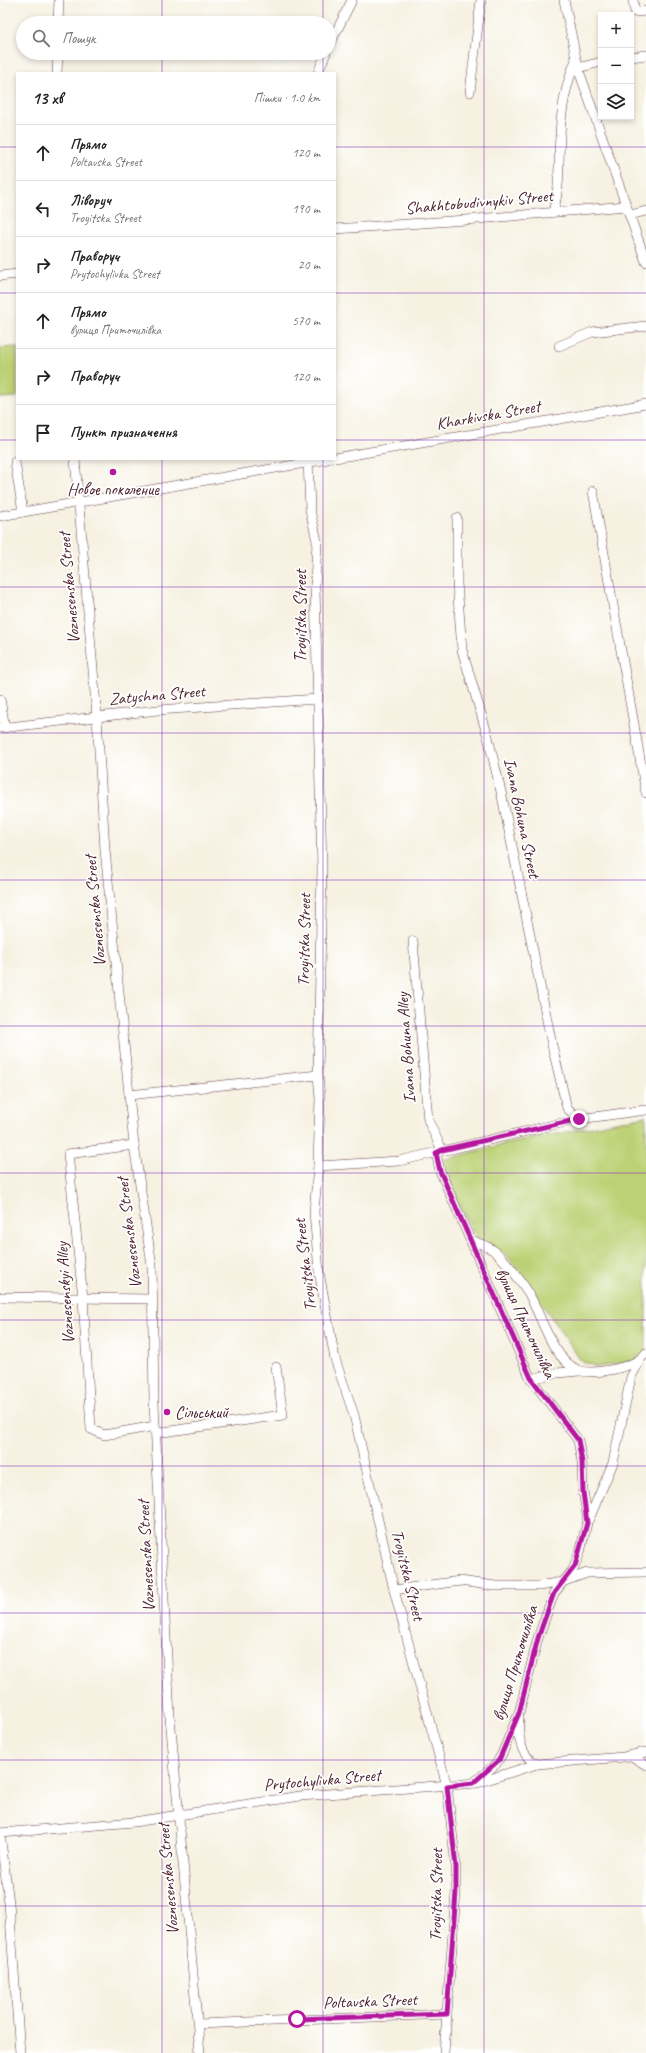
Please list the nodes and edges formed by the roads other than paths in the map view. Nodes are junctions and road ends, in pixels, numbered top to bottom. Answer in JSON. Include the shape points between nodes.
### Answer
{"nodes":[{"id":1,"x":59,"y":0,"type":"edge"},
{"id":2,"x":352,"y":0,"type":"edge"},
{"id":3,"x":481,"y":0,"type":"edge"},
{"id":4,"x":564,"y":0,"type":"edge"},
{"id":5,"x":633,"y":0,"type":"edge"},
{"id":6,"x":646,"y":11,"type":"edge"},
{"id":7,"x":58,"y":16,"type":"edge"},
{"id":8,"x":336,"y":32,"type":"edge"},
{"id":9,"x":646,"y":55,"type":"edge"},
{"id":10,"x":634,"y":57,"type":"edge"},
{"id":11,"x":58,"y":60,"type":"edge"},
{"id":12,"x":323,"y":60,"type":"edge"},
{"id":13,"x":598,"y":62,"type":"edge"},
{"id":14,"x":577,"y":64,"type":"junction"},
{"id":15,"x":57,"y":72,"type":"edge"},
{"id":16,"x":318,"y":72,"type":"edge"},
{"id":17,"x":470,"y":92,"type":"dead end"},
{"id":18,"x":626,"y":206,"type":"junction"},
{"id":19,"x":646,"y":211,"type":"edge"},
{"id":20,"x":553,"y":212,"type":"junction"},
{"id":21,"x":630,"y":215,"type":"junction"},
{"id":22,"x":336,"y":229,"type":"edge"},
{"id":23,"x":646,"y":262,"type":"edge"},
{"id":24,"x":16,"y":274,"type":"edge"},
{"id":25,"x":0,"y":276,"type":"edge"},
{"id":26,"x":646,"y":326,"type":"edge"},
{"id":27,"x":559,"y":346,"type":"dead end"},
{"id":28,"x":646,"y":404,"type":"edge"},
{"id":29,"x":336,"y":458,"type":"edge"},
{"id":30,"x":75,"y":460,"type":"edge"},
{"id":31,"x":318,"y":460,"type":"edge"},
{"id":32,"x":308,"y":461,"type":"edge"},
{"id":33,"x":15,"y":462,"type":"dead end"},
{"id":34,"x":593,"y":491,"type":"dead end"},
{"id":35,"x":78,"y":503,"type":"junction"},
{"id":36,"x":23,"y":512,"type":"junction"},
{"id":37,"x":0,"y":516,"type":"edge"},
{"id":38,"x":457,"y":518,"type":"dead end"},
{"id":39,"x":0,"y":699,"type":"edge"},
{"id":40,"x":317,"y":699,"type":"junction"},
{"id":41,"x":97,"y":717,"type":"junction"},
{"id":42,"x":2,"y":728,"type":"edge"},
{"id":43,"x":646,"y":793,"type":"edge"},
{"id":44,"x":413,"y":941,"type":"dead end"},
{"id":45,"x":318,"y":1076,"type":"junction"},
{"id":46,"x":129,"y":1095,"type":"junction"},
{"id":47,"x":646,"y":1110,"type":"edge"},
{"id":48,"x":579,"y":1119,"type":"junction"},
{"id":49,"x":134,"y":1145,"type":"junction"},
{"id":50,"x":439,"y":1152,"type":"junction"},
{"id":51,"x":318,"y":1166,"type":"junction"},
{"id":52,"x":471,"y":1240,"type":"junction"},
{"id":53,"x":0,"y":1297,"type":"edge"},
{"id":54,"x":83,"y":1298,"type":"junction"},
{"id":55,"x":152,"y":1299,"type":"junction"},
{"id":56,"x":646,"y":1353,"type":"edge"},
{"id":57,"x":639,"y":1362,"type":"junction"},
{"id":58,"x":276,"y":1367,"type":"dead end"},
{"id":59,"x":579,"y":1371,"type":"junction"},
{"id":60,"x":531,"y":1378,"type":"junction"},
{"id":61,"x":155,"y":1430,"type":"junction"},
{"id":62,"x":587,"y":1523,"type":"junction"},
{"id":63,"x":646,"y":1572,"type":"edge"},
{"id":64,"x":562,"y":1582,"type":"junction"},
{"id":65,"x":394,"y":1590,"type":"junction"},
{"id":66,"x":519,"y":1713,"type":"junction"},
{"id":67,"x":646,"y":1752,"type":"edge"},
{"id":68,"x":630,"y":1755,"type":"junction"},
{"id":69,"x":537,"y":1764,"type":"junction"},
{"id":70,"x":646,"y":1765,"type":"edge"},
{"id":71,"x":473,"y":1783,"type":"junction"},
{"id":72,"x":447,"y":1786,"type":"junction"},
{"id":73,"x":178,"y":1814,"type":"junction"},
{"id":74,"x":0,"y":1833,"type":"edge"},
{"id":75,"x":447,"y":2014,"type":"junction"},
{"id":76,"x":198,"y":2024,"type":"junction"},
{"id":77,"x":20,"y":2053,"type":"edge"},
{"id":78,"x":200,"y":2053,"type":"edge"},
{"id":79,"x":444,"y":2053,"type":"edge"}],
"edges":[{"from":1,"to":7,"type":"street"},
{"from":2,"to":8,"type":"street"},
{"from":3,"to":17,"type":"street"},
{"from":4,"to":14,"type":"street"},
{"from":5,"to":6,"type":"street","via":[[635,12]]},
{"from":9,"to":10,"type":"street"},
{"from":11,"to":15,"type":"street"},
{"from":12,"to":16,"type":"street"},
{"from":13,"to":14,"type":"street"},
{"from":14,"to":18,"type":"street"},
{"from":14,"to":20,"type":"street","via":[[563,102],[559,190]]},
{"from":18,"to":20,"type":"street","name":"Shakhtobudivnykiv Street"},
{"from":18,"to":21,"type":"street"},
{"from":19,"to":21,"type":"street"},
{"from":20,"to":22,"type":"street","name":"Shakhtobudivnykiv Street"},
{"from":21,"to":23,"type":"street"},
{"from":24,"to":25,"type":"street"},
{"from":26,"to":27,"type":"street","via":[[592,332]]},
{"from":28,"to":29,"type":"street","name":"Kharkivska Street"},
{"from":30,"to":35,"type":"street","name":"Voznesenska Street"},
{"from":31,"to":32,"type":"street"},
{"from":32,"to":35,"type":"street"},
{"from":32,"to":40,"type":"street","name":"Troyitska Street","via":[[310,510],[316,541]]},
{"from":33,"to":36,"type":"street"},
{"from":34,"to":43,"type":"street"},
{"from":35,"to":36,"type":"street"},
{"from":35,"to":41,"type":"street","name":"Voznesenska Street"},
{"from":36,"to":37,"type":"street"},
{"from":38,"to":48,"type":"street","name":"Ivana Bohuna Street","via":[[457,583],[462,650],[488,737],[502,796],[567,1108]]},
{"from":39,"to":42,"type":"street"},
{"from":40,"to":41,"type":"street","name":"Zatyshna Street","via":[[158,710]]},
{"from":40,"to":45,"type":"street","name":"Troyitska Street","via":[[322,869]]},
{"from":41,"to":42,"type":"street","name":"Zatyshna Street"},
{"from":41,"to":46,"type":"street","name":"Voznesenska Street","via":[[105,850]]},
{"from":44,"to":50,"type":"street","name":"Ivana Bohuna Alley","via":[[428,1120]]},
{"from":45,"to":46,"type":"street"},
{"from":45,"to":51,"type":"street","name":"Troyitska Street"},
{"from":46,"to":49,"type":"street","name":"Voznesenska Street"},
{"from":47,"to":48,"type":"street"},
{"from":48,"to":50,"type":"street"},
{"from":49,"to":54,"type":"street","name":"Voznesenskyi Alley","via":[[68,1154]]},
{"from":49,"to":55,"type":"street","name":"Voznesenska Street","via":[[148,1238]]},
{"from":50,"to":51,"type":"street","via":[[399,1161]]},
{"from":50,"to":52,"type":"street","name":"вулиця Приточилівка","via":[[440,1171]]},
{"from":51,"to":65,"type":"street","name":"Troyitska Street","via":[[314,1212],[326,1311],[335,1359],[354,1415]]},
{"from":52,"to":59,"type":"street","via":[[494,1250],[512,1270],[528,1292],[555,1346]]},
{"from":52,"to":60,"type":"street","name":"вулиця Приточилівка"},
{"from":53,"to":54,"type":"street"},
{"from":54,"to":55,"type":"street"},
{"from":54,"to":61,"type":"street","name":"Voznesenskyi Alley","via":[[91,1429],[104,1435]]},
{"from":55,"to":61,"type":"street","name":"Voznesenska Street"},
{"from":56,"to":57,"type":"street"},
{"from":57,"to":59,"type":"street","via":[[609,1370]]},
{"from":57,"to":62,"type":"street","via":[[631,1377],[613,1463]]},
{"from":58,"to":61,"type":"street","via":[[283,1415]]},
{"from":59,"to":60,"type":"street"},
{"from":60,"to":62,"type":"street","name":"вулиця Приточилівка","via":[[578,1440]]},
{"from":61,"to":73,"type":"street","name":"Voznesenska Street"},
{"from":62,"to":64,"type":"street","name":"вулиця Приточилівка","via":[[575,1566]]},
{"from":63,"to":64,"type":"street","via":[[587,1573]]},
{"from":64,"to":65,"type":"street","via":[[539,1586],[495,1586],[460,1582]]},
{"from":64,"to":66,"type":"street","name":"вулиця Приточилівка","via":[[554,1593],[547,1611]]},
{"from":65,"to":72,"type":"street","name":"Troyitska Street"},
{"from":66,"to":69,"type":"street","via":[[520,1741],[527,1755]]},
{"from":66,"to":71,"type":"street","name":"вулиця Приточилівка","via":[[499,1760]]},
{"from":67,"to":68,"type":"street","name":"Prytochylivka Street"},
{"from":68,"to":69,"type":"street","name":"Prytochylivka Street"},
{"from":68,"to":70,"type":"street"},
{"from":69,"to":71,"type":"street","name":"Prytochylivka Street"},
{"from":71,"to":72,"type":"street","name":"Prytochylivka Street"},
{"from":72,"to":73,"type":"street","name":"Prytochylivka Street","via":[[300,1796]]},
{"from":72,"to":75,"type":"street","name":"Troyitska Street","via":[[456,1867],[456,1892]]},
{"from":73,"to":74,"type":"street","name":"Prytochylivka Street","via":[[134,1822]]},
{"from":73,"to":76,"type":"street","name":"Voznesenska Street"},
{"from":74,"to":77,"type":"street","via":[[9,1903]]},
{"from":75,"to":76,"type":"street","name":"Poltavska Street"},
{"from":75,"to":79,"type":"street","name":"Troyitska Street"},
{"from":76,"to":78,"type":"street","name":"Voznesenska Street"}]}
